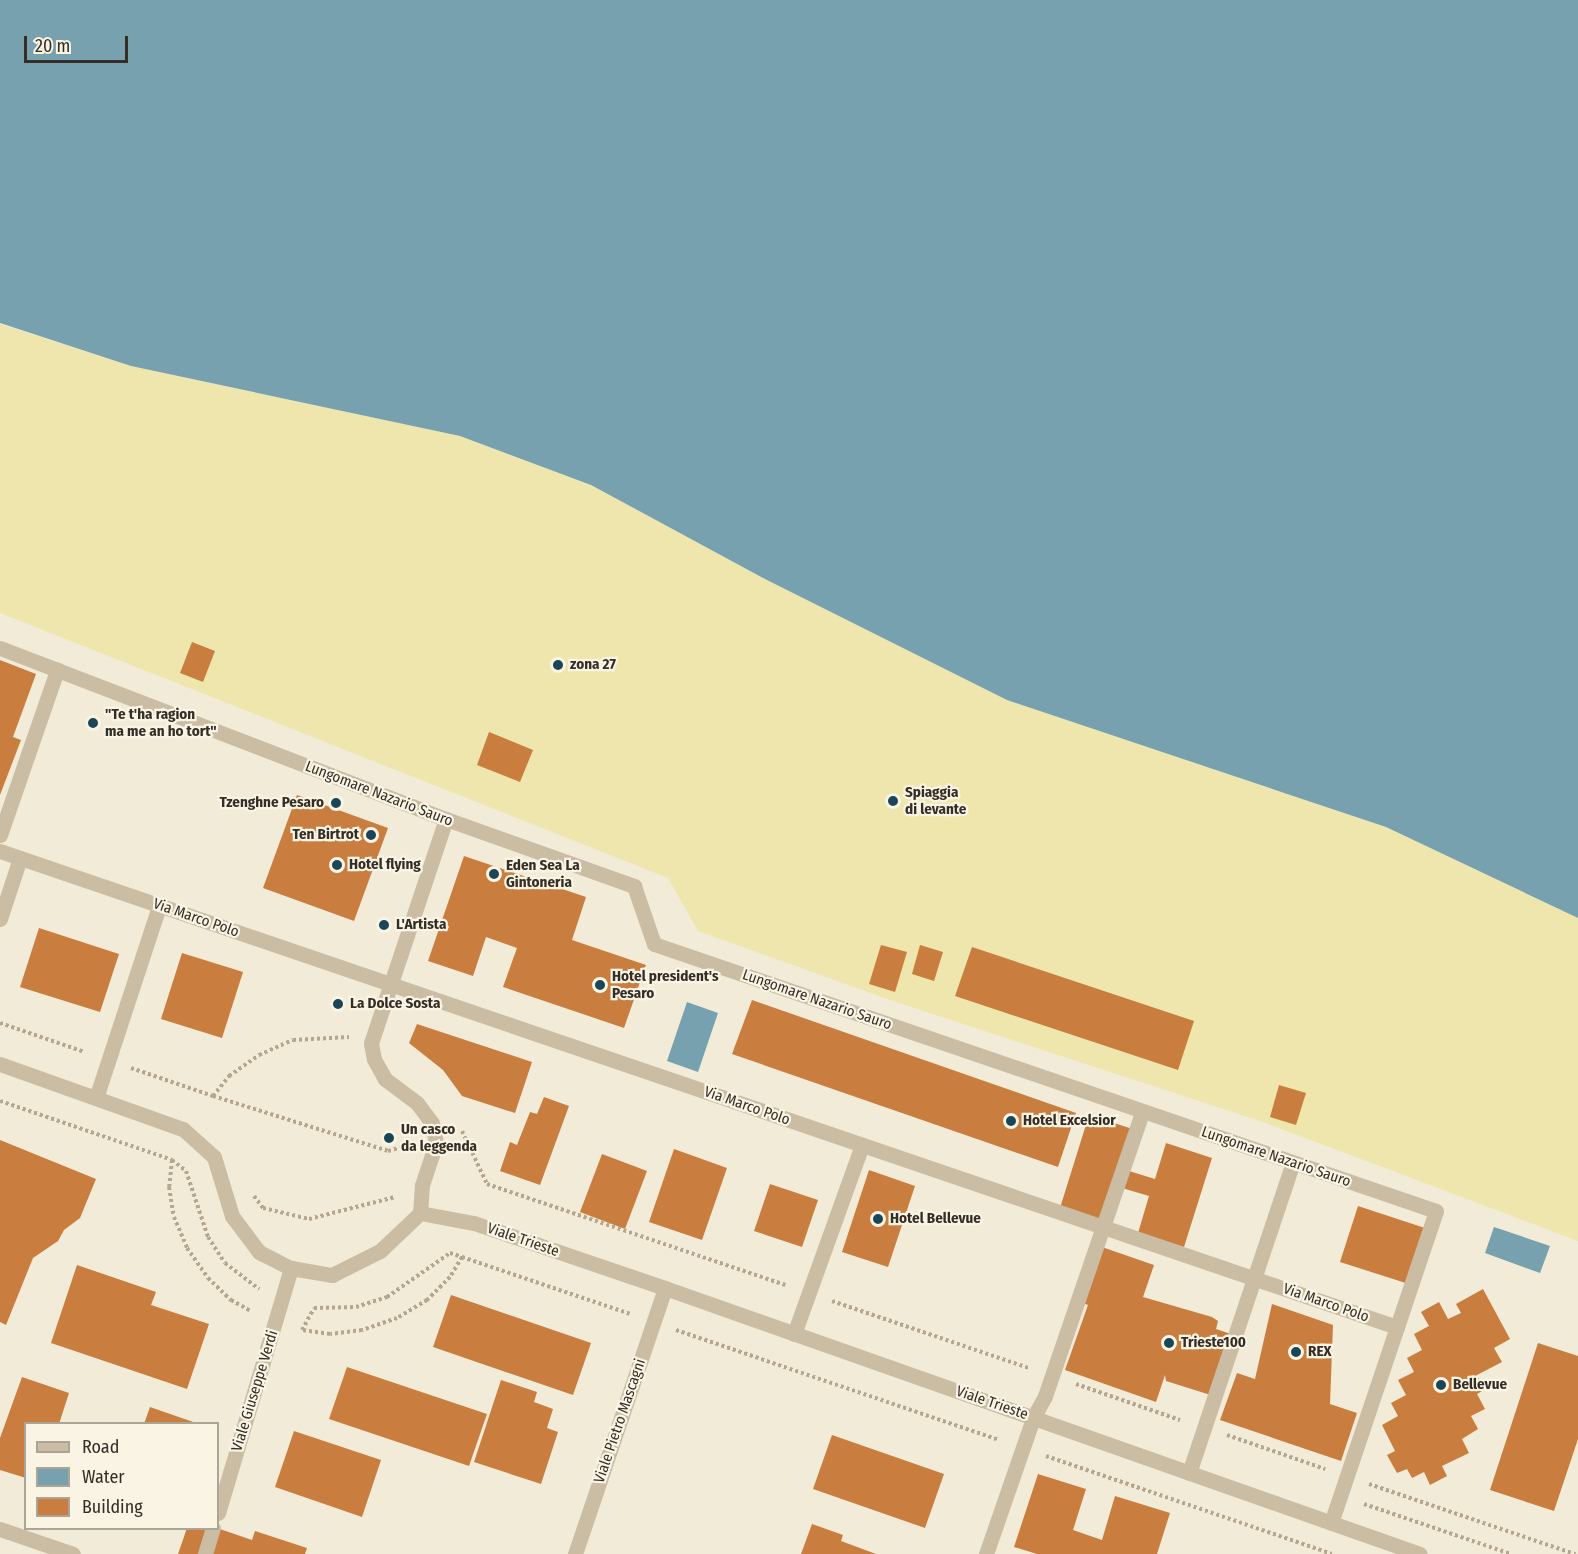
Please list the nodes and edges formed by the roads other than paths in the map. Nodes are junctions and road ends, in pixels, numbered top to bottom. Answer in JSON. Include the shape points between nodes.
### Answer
{"nodes":[{"id":1,"x":0,"y":648,"type":"edge"},
{"id":2,"x":57,"y":670,"type":"junction"},
{"id":3,"x":446,"y":819,"type":"junction"},
{"id":4,"x":0,"y":835,"type":"edge"},
{"id":5,"x":0,"y":851,"type":"edge"},
{"id":6,"x":21,"y":858,"type":"junction"},
{"id":7,"x":159,"y":906,"type":"junction"},
{"id":8,"x":0,"y":919,"type":"edge"},
{"id":9,"x":391,"y":985,"type":"junction"},
{"id":10,"x":0,"y":1064,"type":"edge"},
{"id":11,"x":96,"y":1098,"type":"junction"},
{"id":12,"x":1142,"y":1112,"type":"junction"},
{"id":13,"x":862,"y":1145,"type":"junction"},
{"id":14,"x":1293,"y":1163,"type":"junction"},
{"id":15,"x":420,"y":1213,"type":"junction"},
{"id":16,"x":1103,"y":1227,"type":"junction"},
{"id":17,"x":291,"y":1268,"type":"junction"},
{"id":18,"x":1254,"y":1278,"type":"junction"},
{"id":19,"x":665,"y":1288,"type":"junction"},
{"id":20,"x":1397,"y":1327,"type":"junction"},
{"id":21,"x":794,"y":1334,"type":"junction"},
{"id":22,"x":1033,"y":1418,"type":"junction"},
{"id":23,"x":1189,"y":1473,"type":"junction"},
{"id":24,"x":219,"y":1510,"type":"edge"},
{"id":25,"x":1331,"y":1523,"type":"junction"},
{"id":26,"x":0,"y":1529,"type":"edge"},
{"id":27,"x":212,"y":1530,"type":"edge"},
{"id":28,"x":73,"y":1554,"type":"edge"},
{"id":29,"x":205,"y":1554,"type":"edge"},
{"id":30,"x":575,"y":1554,"type":"edge"},
{"id":31,"x":986,"y":1554,"type":"edge"},
{"id":32,"x":1420,"y":1554,"type":"edge"}],
"edges":[{"from":1,"to":2,"type":"street","name":"Lungomare Nazario Sauro"},
{"from":2,"to":3,"type":"street","name":"Lungomare Nazario Sauro"},
{"from":2,"to":4,"type":"street"},
{"from":3,"to":9,"type":"street"},
{"from":3,"to":12,"type":"street","name":"Lungomare Nazario Sauro","via":[[634,886],[654,944]]},
{"from":5,"to":6,"type":"street","name":"Via Marco Polo"},
{"from":6,"to":7,"type":"street","name":"Via Marco Polo"},
{"from":6,"to":8,"type":"street"},
{"from":7,"to":9,"type":"street","name":"Via Marco Polo"},
{"from":7,"to":11,"type":"street"},
{"from":9,"to":13,"type":"street","name":"Via Marco Polo"},
{"from":9,"to":15,"type":"street","via":[[371,1043],[374,1059],[386,1079],[417,1103],[432,1123],[436,1143],[422,1185]]},
{"from":10,"to":11,"type":"street"},
{"from":11,"to":17,"type":"street","via":[[183,1129],[214,1157],[232,1216],[259,1252]]},
{"from":12,"to":14,"type":"street","name":"Lungomare Nazario Sauro"},
{"from":12,"to":16,"type":"street"},
{"from":13,"to":16,"type":"street","name":"Via Marco Polo"},
{"from":13,"to":21,"type":"street"},
{"from":14,"to":18,"type":"street"},
{"from":14,"to":20,"type":"street","name":"Lungomare Nazario Sauro","via":[[1436,1211]]},
{"from":15,"to":17,"type":"street","via":[[380,1251],[332,1275]]},
{"from":15,"to":19,"type":"street","name":"Viale Trieste","via":[[474,1223]]},
{"from":16,"to":18,"type":"street","name":"Via Marco Polo"},
{"from":16,"to":22,"type":"street","via":[[1045,1396]]},
{"from":17,"to":24,"type":"street","name":"Viale Giuseppe Verdi"},
{"from":18,"to":20,"type":"street","name":"Via Marco Polo"},
{"from":18,"to":23,"type":"street"},
{"from":19,"to":21,"type":"street","name":"Viale Trieste"},
{"from":19,"to":30,"type":"street","name":"Viale Pietro Mascagni"},
{"from":20,"to":25,"type":"street"},
{"from":21,"to":22,"type":"street","name":"Viale Trieste"},
{"from":22,"to":23,"type":"street","name":"Viale Trieste"},
{"from":22,"to":31,"type":"street"},
{"from":23,"to":25,"type":"street","name":"Viale Trieste"},
{"from":25,"to":32,"type":"street","name":"Viale Trieste"},
{"from":26,"to":28,"type":"street"},
{"from":27,"to":29,"type":"street"}]}
